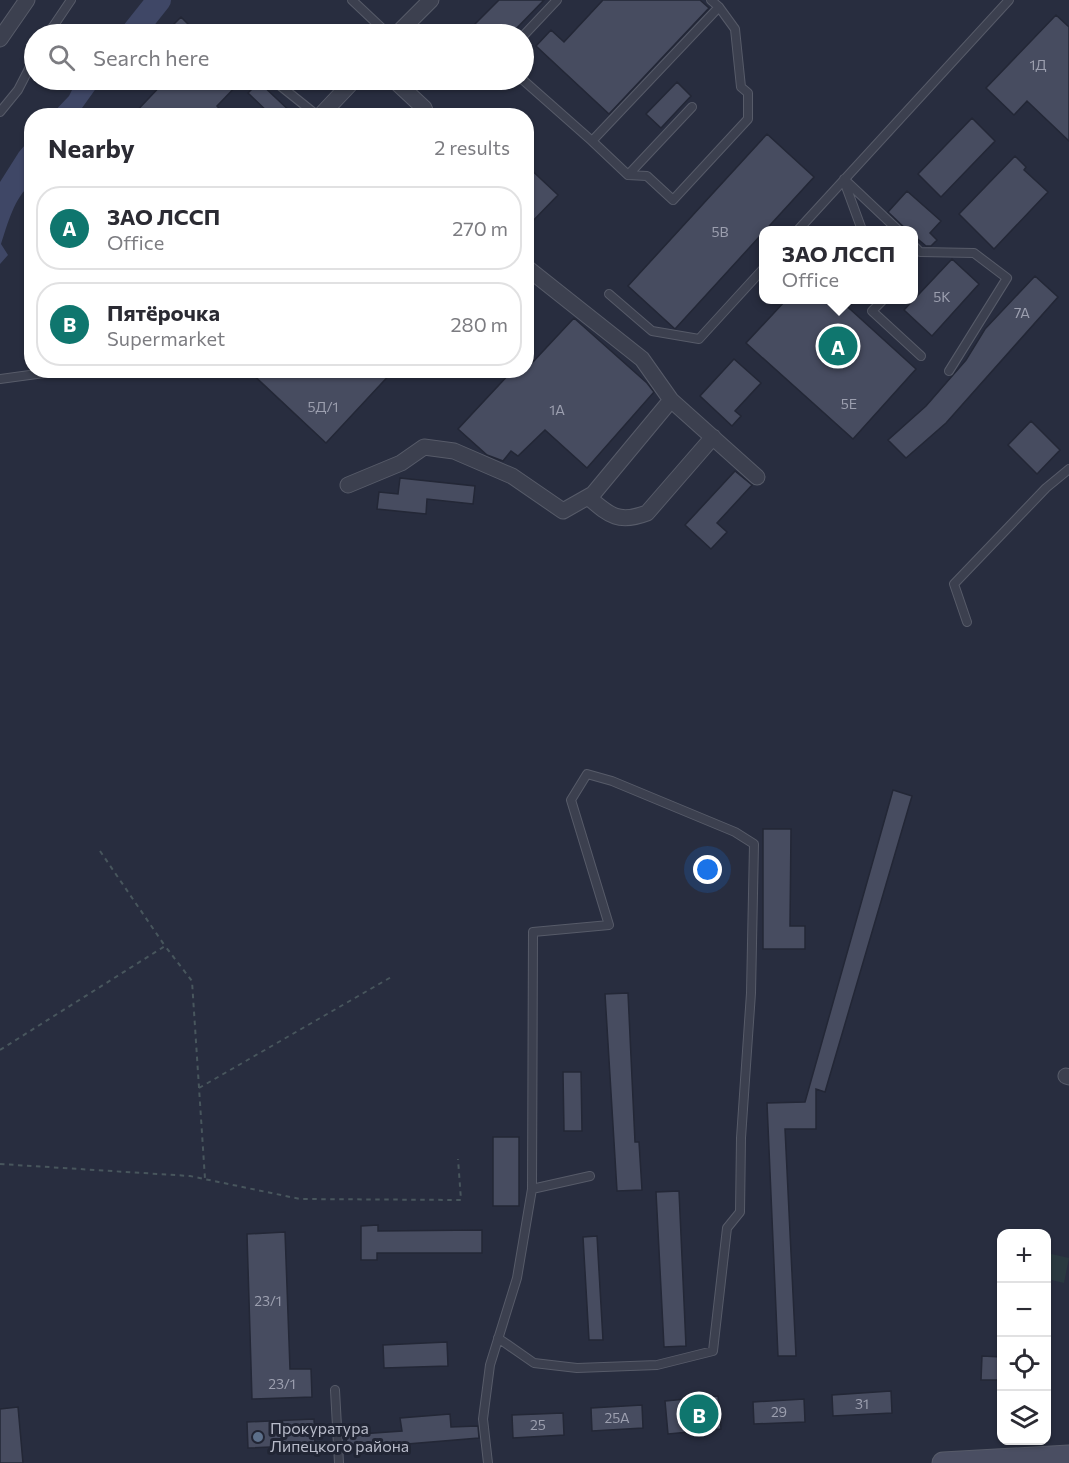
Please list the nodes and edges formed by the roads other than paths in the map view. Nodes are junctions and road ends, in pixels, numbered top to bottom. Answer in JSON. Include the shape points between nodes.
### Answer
{"nodes":[{"id":1,"x":27,"y":0,"type":"edge"},
{"id":2,"x":71,"y":0,"type":"edge"},
{"id":3,"x":352,"y":0,"type":"edge"},
{"id":4,"x":430,"y":0,"type":"edge"},
{"id":5,"x":556,"y":0,"type":"edge"},
{"id":6,"x":711,"y":0,"type":"edge"},
{"id":7,"x":1009,"y":0,"type":"edge"},
{"id":8,"x":719,"y":7,"type":"junction"},
{"id":9,"x":55,"y":24,"type":"edge"},
{"id":10,"x":377,"y":24,"type":"edge"},
{"id":11,"x":407,"y":24,"type":"edge"},
{"id":12,"x":534,"y":24,"type":"edge"},
{"id":13,"x":0,"y":39,"type":"edge"},
{"id":14,"x":24,"y":78,"type":"edge"},
{"id":15,"x":286,"y":90,"type":"edge"},
{"id":16,"x":344,"y":90,"type":"edge"},
{"id":17,"x":405,"y":90,"type":"edge"},
{"id":18,"x":534,"y":90,"type":"edge"},
{"id":19,"x":692,"y":107,"type":"dead end"},
{"id":20,"x":309,"y":108,"type":"edge"},
{"id":21,"x":327,"y":108,"type":"edge"},
{"id":22,"x":424,"y":108,"type":"edge"},
{"id":23,"x":0,"y":112,"type":"edge"},
{"id":24,"x":592,"y":141,"type":"junction"},
{"id":25,"x":628,"y":175,"type":"junction"},
{"id":26,"x":843,"y":179,"type":"junction"},
{"id":27,"x":802,"y":226,"type":"edge"},
{"id":28,"x":860,"y":226,"type":"edge"},
{"id":29,"x":893,"y":226,"type":"edge"},
{"id":30,"x":918,"y":250,"type":"edge"},
{"id":31,"x":534,"y":273,"type":"edge"},
{"id":32,"x":759,"y":273,"type":"edge"},
{"id":33,"x":609,"y":294,"type":"dead end"},
{"id":34,"x":879,"y":304,"type":"edge"},
{"id":35,"x":921,"y":356,"type":"dead end"},
{"id":36,"x":949,"y":371,"type":"dead end"},
{"id":37,"x":24,"y":376,"type":"edge"},
{"id":38,"x":0,"y":379,"type":"edge"},
{"id":39,"x":671,"y":400,"type":"junction"},
{"id":40,"x":712,"y":437,"type":"junction"},
{"id":41,"x":1069,"y":469,"type":"edge"},
{"id":42,"x":757,"y":477,"type":"dead end"},
{"id":43,"x":348,"y":485,"type":"dead end"},
{"id":44,"x":588,"y":497,"type":"junction"},
{"id":45,"x":966,"y":622,"type":"dead end"},
{"id":46,"x":590,"y":1176,"type":"dead end"},
{"id":47,"x":531,"y":1189,"type":"junction"},
{"id":48,"x":498,"y":1338,"type":"junction"},
{"id":49,"x":335,"y":1390,"type":"dead end"},
{"id":50,"x":1069,"y":1456,"type":"edge"},
{"id":51,"x":984,"y":1462,"type":"edge"},
{"id":52,"x":339,"y":1463,"type":"edge"},
{"id":53,"x":488,"y":1463,"type":"edge"},
{"id":54,"x":942,"y":1463,"type":"edge"}],
"edges":[{"from":1,"to":13,"type":"street"},
{"from":2,"to":9,"type":"lane"},
{"from":3,"to":10,"type":"lane"},
{"from":4,"to":11,"type":"street"},
{"from":5,"to":12,"type":"lane"},
{"from":6,"to":8,"type":"lane"},
{"from":7,"to":26,"type":"lane"},
{"from":8,"to":24,"type":"lane"},
{"from":8,"to":25,"type":"lane","via":[[735,29],[741,87],[748,93],[748,119],[673,200],[647,176]]},
{"from":14,"to":23,"type":"lane"},
{"from":15,"to":20,"type":"lane"},
{"from":16,"to":21,"type":"street"},
{"from":17,"to":22,"type":"street"},
{"from":18,"to":24,"type":"lane"},
{"from":19,"to":25,"type":"lane"},
{"from":24,"to":25,"type":"lane"},
{"from":26,"to":27,"type":"lane"},
{"from":26,"to":28,"type":"lane"},
{"from":26,"to":29,"type":"lane"},
{"from":30,"to":36,"type":"lane","via":[[974,253],[1007,278]]},
{"from":31,"to":39,"type":"street","via":[[642,359]]},
{"from":32,"to":33,"type":"lane","via":[[699,339],[652,331]]},
{"from":34,"to":35,"type":"lane","via":[[872,311]]},
{"from":37,"to":38,"type":"lane"},
{"from":39,"to":40,"type":"street"},
{"from":39,"to":44,"type":"street"},
{"from":40,"to":42,"type":"street"},
{"from":40,"to":44,"type":"street","via":[[647,513],[633,518],[611,517]]},
{"from":41,"to":45,"type":"lane","via":[[954,584]]},
{"from":43,"to":44,"type":"street","via":[[400,463],[424,447],[454,451],[512,476],[563,511]]},
{"from":46,"to":47,"type":"lane"},
{"from":47,"to":48,"type":"lane","via":[[517,1278]]},
{"from":47,"to":48,"type":"lane","via":[[533,932],[609,925],[571,800],[587,774],[735,832],[754,844],[740,1212],[727,1228],[713,1351],[657,1365],[577,1368],[534,1363]]},
{"from":48,"to":53,"type":"lane","via":[[483,1419]]},
{"from":49,"to":52,"type":"lane"},
{"from":50,"to":51,"type":"street"},
{"from":51,"to":54,"type":"street"}]}
